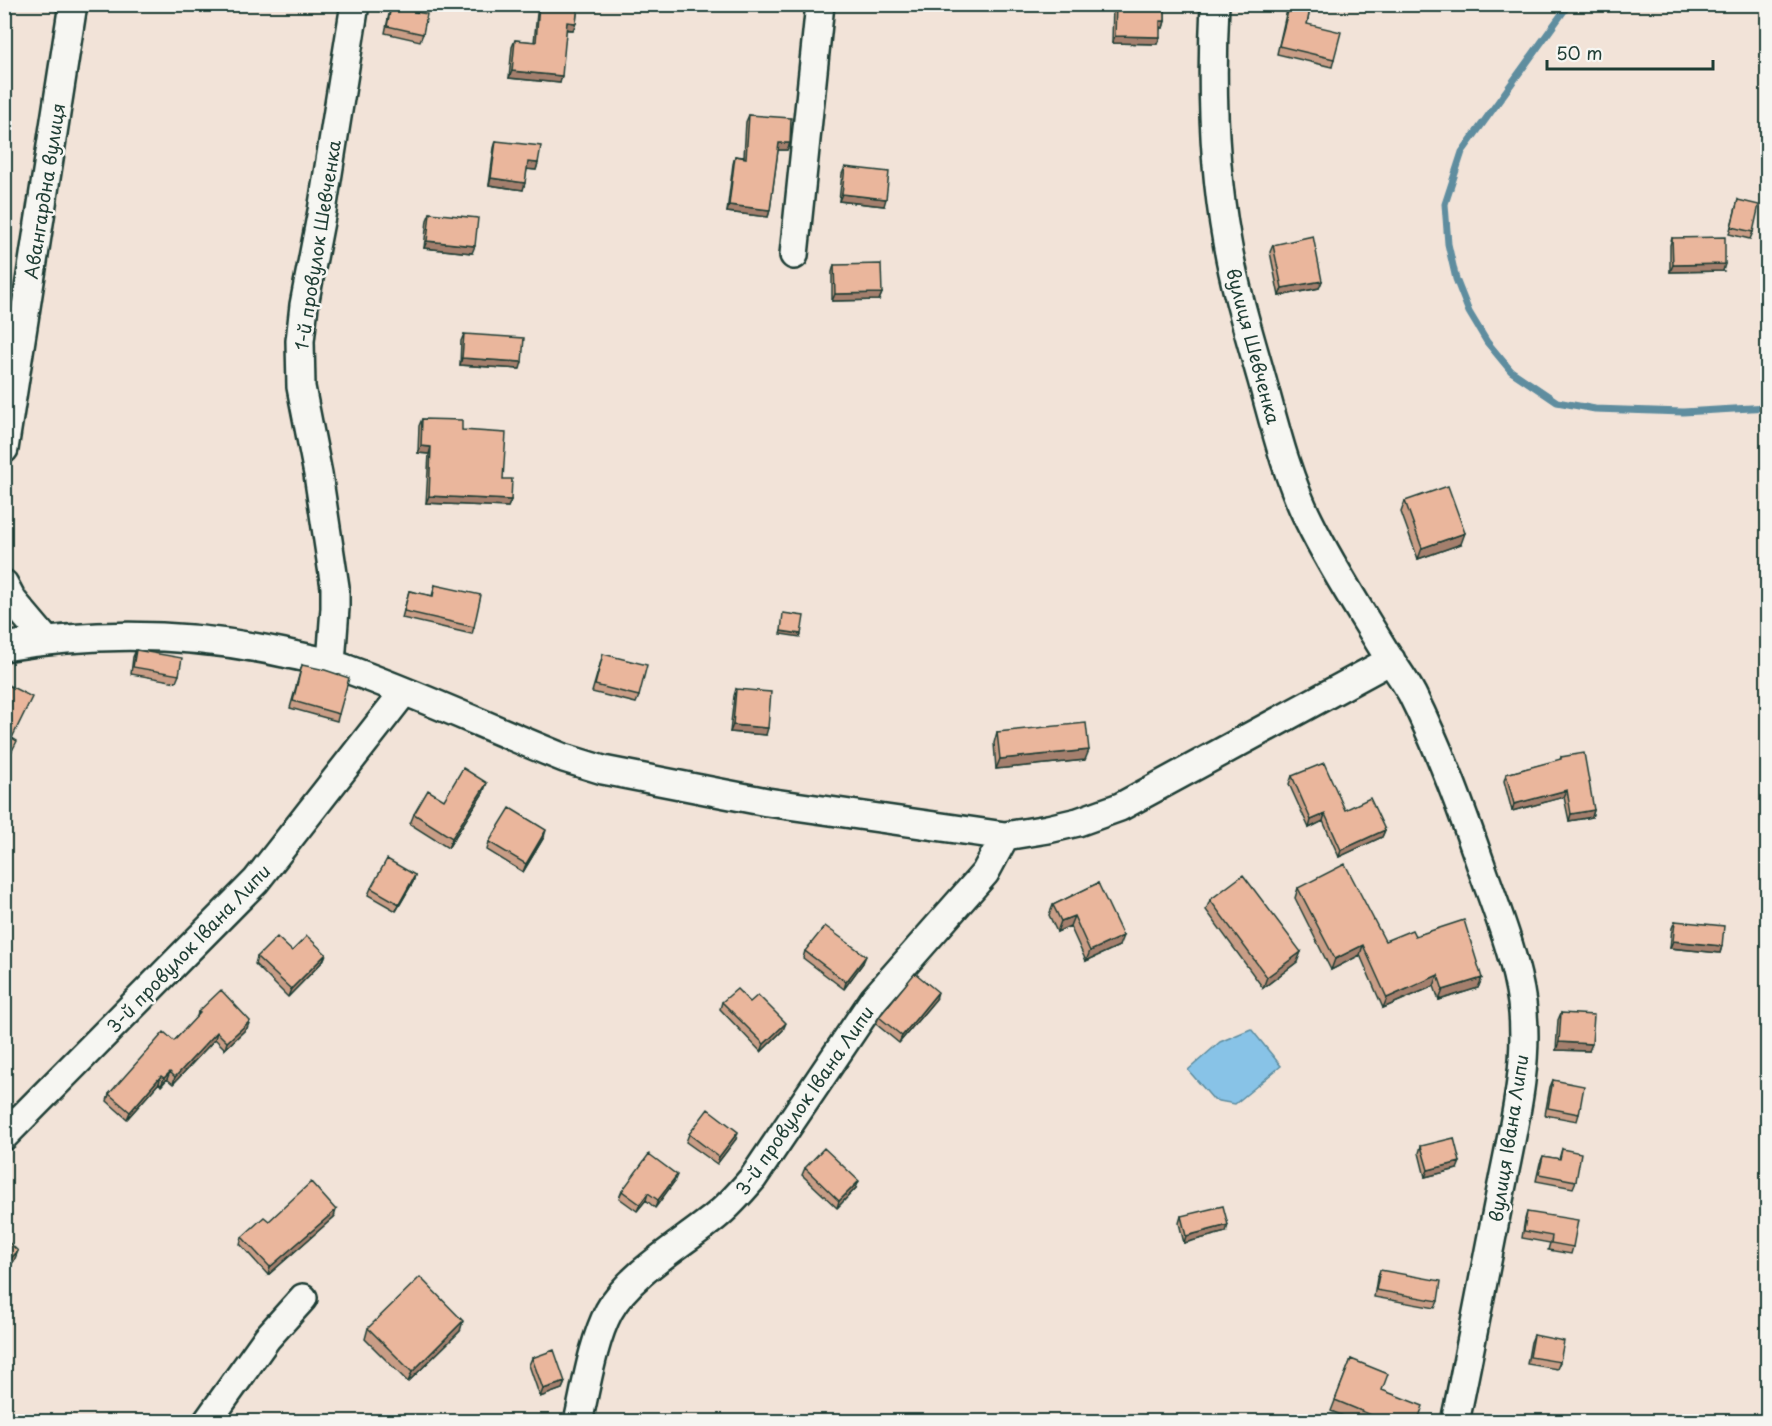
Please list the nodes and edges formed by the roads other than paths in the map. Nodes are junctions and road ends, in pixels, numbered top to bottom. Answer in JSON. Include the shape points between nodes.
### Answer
{"nodes":[{"id":1,"x":73,"y":4,"type":"edge"},
{"id":2,"x":355,"y":4,"type":"edge"},
{"id":3,"x":820,"y":4,"type":"edge"},
{"id":4,"x":1215,"y":4,"type":"edge"},
{"id":5,"x":794,"y":255,"type":"dead end"},
{"id":6,"x":4,"y":449,"type":"edge"},
{"id":7,"x":4,"y":585,"type":"edge"},
{"id":8,"x":46,"y":640,"type":"junction"},
{"id":9,"x":4,"y":647,"type":"edge"},
{"id":10,"x":1391,"y":660,"type":"junction"},
{"id":11,"x":331,"y":663,"type":"junction"},
{"id":12,"x":404,"y":692,"type":"junction"},
{"id":13,"x":1005,"y":836,"type":"junction"},
{"id":14,"x":4,"y":1136,"type":"edge"},
{"id":15,"x":303,"y":1298,"type":"dead end"},
{"id":16,"x":207,"y":1422,"type":"edge"},
{"id":17,"x":578,"y":1422,"type":"edge"},
{"id":18,"x":1455,"y":1422,"type":"edge"}],
"edges":[{"from":1,"to":6,"type":"street","name":"Авангардна вулиця"},
{"from":2,"to":11,"type":"street","name":"1-й провулок Шевченка","via":[[300,341],[301,387],[335,587]]},
{"from":3,"to":5,"type":"street"},
{"from":4,"to":10,"type":"street","name":"вулиця Шевченка","via":[[1215,160],[1227,246],[1245,317],[1278,436],[1307,518]]},
{"from":7,"to":8,"type":"street"},
{"from":8,"to":9,"type":"street"},
{"from":8,"to":11,"type":"street","via":[[148,636],[198,639]]},
{"from":10,"to":13,"type":"street","via":[[1120,807],[1078,822]]},
{"from":10,"to":18,"type":"street","name":"вулиця Івана Липи","via":[[1411,693],[1463,814],[1515,969],[1524,1023],[1516,1113]]},
{"from":11,"to":12,"type":"street"},
{"from":12,"to":13,"type":"street","via":[[564,758],[603,770],[766,802]]},
{"from":12,"to":14,"type":"street","name":"3-й провулок Івана Липи","via":[[256,881]]},
{"from":13,"to":17,"type":"street","name":"3-й провулок Івана Липи","via":[[985,873],[874,999],[741,1193],[649,1268],[610,1309],[601,1328]]},
{"from":15,"to":16,"type":"street","via":[[267,1338]]}]}
